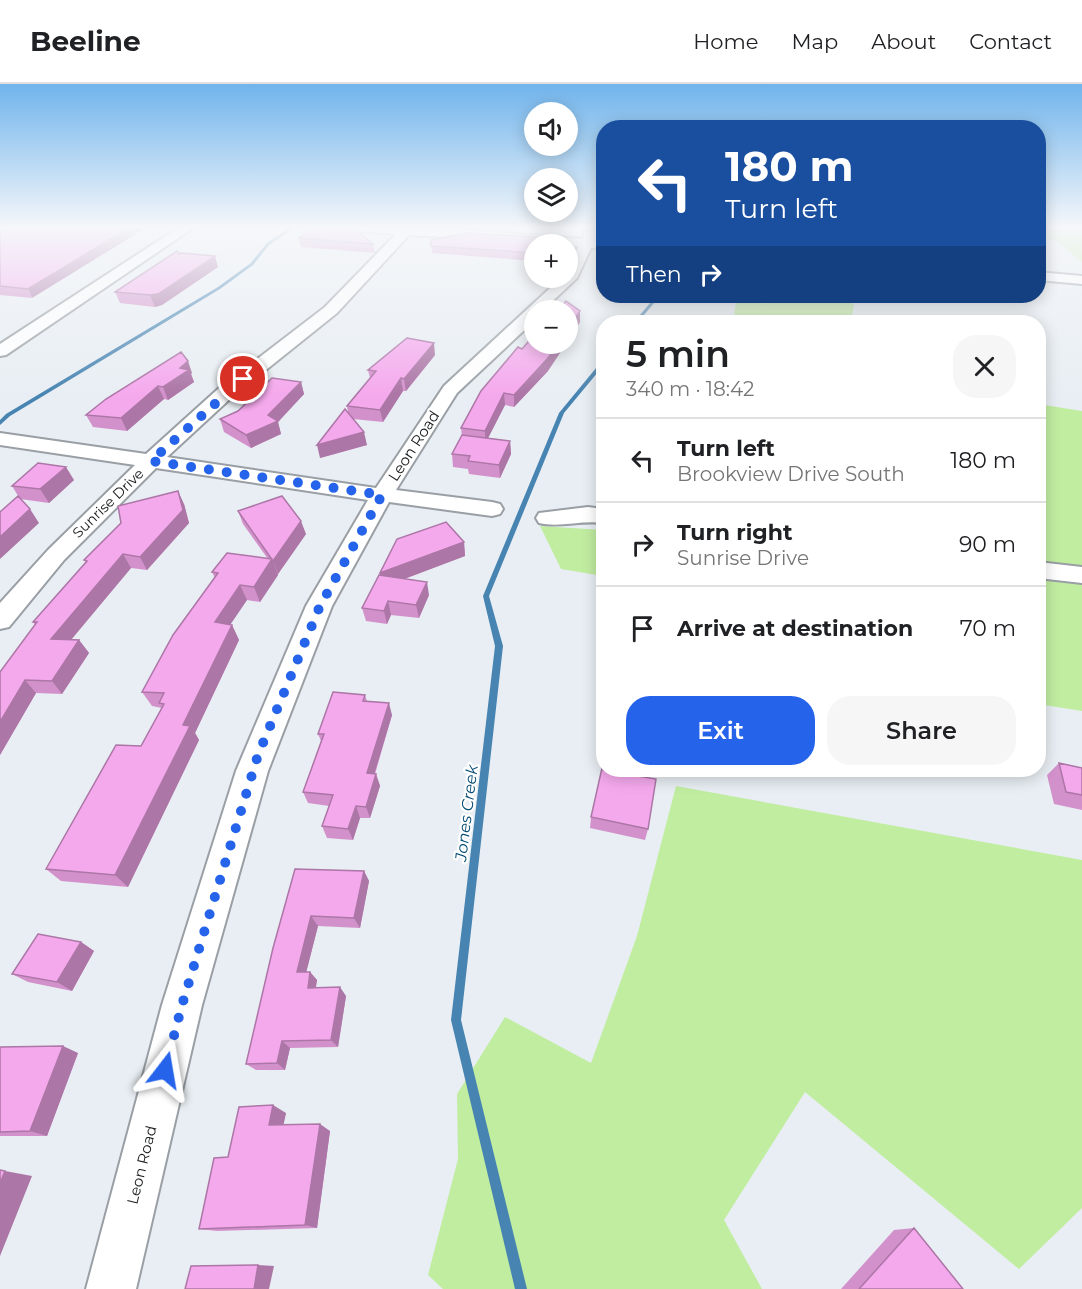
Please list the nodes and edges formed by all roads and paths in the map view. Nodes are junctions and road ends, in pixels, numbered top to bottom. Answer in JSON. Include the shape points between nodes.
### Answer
{"nodes":[{"id":1,"x":108,"y":282,"type":"edge"},
{"id":2,"x":357,"y":282,"type":"edge"},
{"id":3,"x":565,"y":282,"type":"edge"},
{"id":4,"x":546,"y":300,"type":"edge"},
{"id":5,"x":524,"y":321,"type":"edge"},
{"id":6,"x":0,"y":351,"type":"edge"},
{"id":7,"x":0,"y":439,"type":"edge"},
{"id":8,"x":151,"y":461,"type":"junction"},
{"id":9,"x":382,"y":495,"type":"junction"},
{"id":10,"x":492,"y":509,"type":"dead end"},
{"id":11,"x":596,"y":515,"type":"edge"},
{"id":12,"x":547,"y":518,"type":"dead end"},
{"id":13,"x":1046,"y":571,"type":"edge"},
{"id":14,"x":1082,"y":575,"type":"edge"},
{"id":15,"x":0,"y":620,"type":"edge"},
{"id":16,"x":111,"y":1289,"type":"edge"}],
"edges":[{"from":1,"to":6,"type":"street"},
{"from":2,"to":8,"type":"street","name":"Sunrise Drive","via":[[331,310],[225,393]]},
{"from":3,"to":4,"type":"street","name":"Leon Road"},
{"from":5,"to":9,"type":"street","name":"Leon Road","via":[[450,390]]},
{"from":7,"to":8,"type":"street"},
{"from":8,"to":9,"type":"street"},
{"from":8,"to":15,"type":"street","name":"Sunrise Drive","via":[[56,555]]},
{"from":9,"to":10,"type":"street"},
{"from":9,"to":16,"type":"street","name":"Leon Road","via":[[320,606],[252,771],[182,1005]]},
{"from":11,"to":12,"type":"street"},
{"from":13,"to":14,"type":"street"}]}
